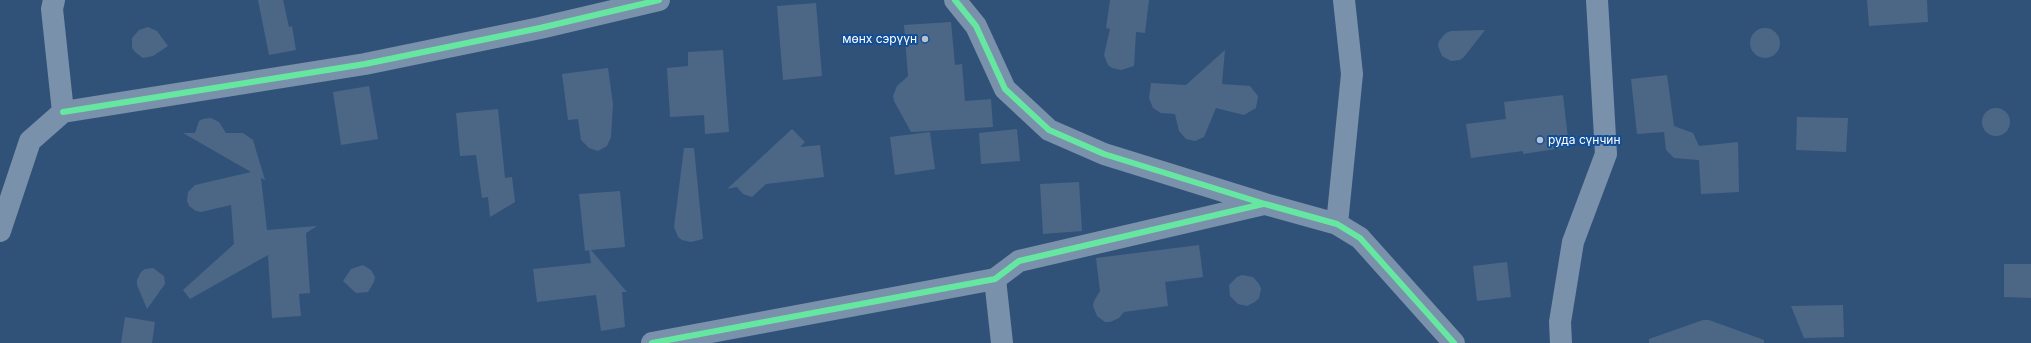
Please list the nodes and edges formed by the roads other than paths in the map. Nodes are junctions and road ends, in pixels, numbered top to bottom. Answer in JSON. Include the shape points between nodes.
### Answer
{"nodes":[{"id":1,"x":54,"y":0,"type":"edge"},
{"id":2,"x":659,"y":0,"type":"edge"},
{"id":3,"x":955,"y":0,"type":"edge"},
{"id":4,"x":1344,"y":0,"type":"edge"},
{"id":5,"x":1597,"y":0,"type":"edge"},
{"id":6,"x":63,"y":112,"type":"junction"},
{"id":7,"x":1265,"y":204,"type":"junction"},
{"id":8,"x":1337,"y":224,"type":"junction"},
{"id":9,"x":0,"y":231,"type":"edge"},
{"id":10,"x":995,"y":279,"type":"junction"},
{"id":11,"x":652,"y":343,"type":"edge"},
{"id":12,"x":1002,"y":343,"type":"edge"},
{"id":13,"x":1454,"y":343,"type":"edge"},
{"id":14,"x":1561,"y":343,"type":"edge"}],
"edges":[{"from":1,"to":6,"type":"street","via":[[52,9]]},
{"from":2,"to":6,"type":"street","via":[[540,28],[365,64]]},
{"from":3,"to":7,"type":"street","via":[[976,26],[1005,89],[1049,130],[1104,154]]},
{"from":4,"to":8,"type":"street","via":[[1352,74]]},
{"from":5,"to":14,"type":"street","via":[[1606,154],[1573,242],[1560,322]]},
{"from":6,"to":9,"type":"street","via":[[30,141]]},
{"from":7,"to":8,"type":"street"},
{"from":7,"to":10,"type":"street","via":[[1019,261]]},
{"from":8,"to":13,"type":"street","via":[[1360,238]]},
{"from":10,"to":11,"type":"street"},
{"from":10,"to":12,"type":"street"}]}
